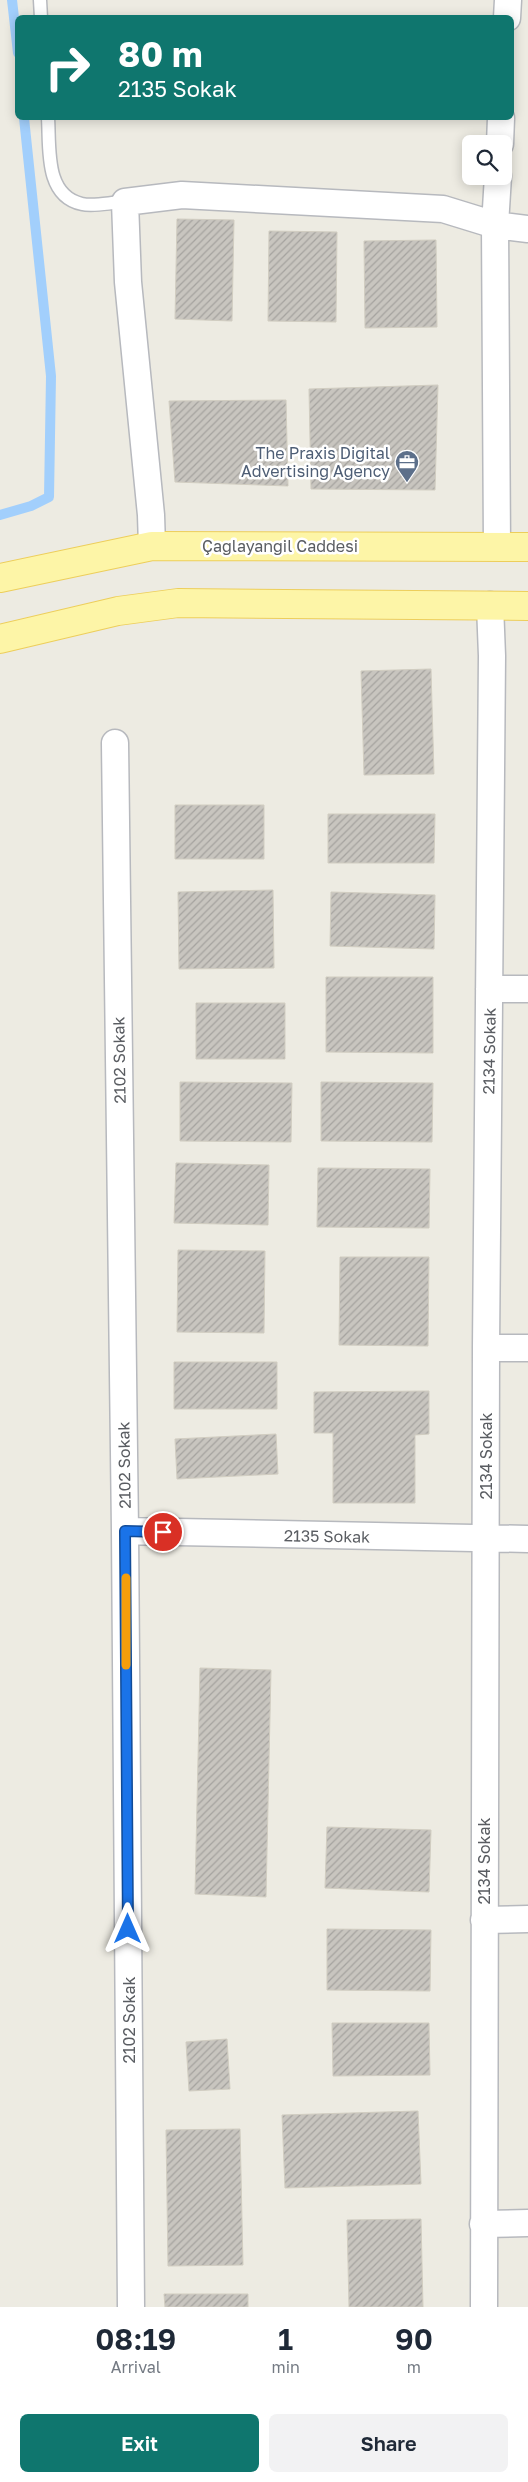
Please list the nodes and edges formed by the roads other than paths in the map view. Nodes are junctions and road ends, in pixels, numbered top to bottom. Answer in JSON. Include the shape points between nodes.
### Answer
{"nodes":[{"id":1,"x":40,"y":0,"type":"edge"},
{"id":2,"x":508,"y":0,"type":"edge"},
{"id":3,"x":41,"y":15,"type":"edge"},
{"id":4,"x":507,"y":15,"type":"edge"},
{"id":5,"x":48,"y":120,"type":"edge"},
{"id":6,"x":501,"y":120,"type":"edge"},
{"id":7,"x":500,"y":135,"type":"edge"},
{"id":8,"x":497,"y":185,"type":"edge"},
{"id":9,"x":125,"y":202,"type":"junction"},
{"id":10,"x":495,"y":225,"type":"junction"},
{"id":11,"x":528,"y":229,"type":"edge"},
{"id":12,"x":152,"y":546,"type":"junction"},
{"id":13,"x":497,"y":547,"type":"junction"},
{"id":14,"x":528,"y":547,"type":"edge"},
{"id":15,"x":0,"y":578,"type":"edge"},
{"id":16,"x":490,"y":605,"type":"junction"},
{"id":17,"x":528,"y":606,"type":"edge"},
{"id":18,"x":0,"y":639,"type":"edge"},
{"id":19,"x":115,"y":743,"type":"dead end"},
{"id":20,"x":490,"y":988,"type":"junction"},
{"id":21,"x":528,"y":989,"type":"edge"},
{"id":22,"x":486,"y":1348,"type":"junction"},
{"id":23,"x":528,"y":1348,"type":"edge"},
{"id":24,"x":125,"y":1531,"type":"junction"},
{"id":25,"x":487,"y":1539,"type":"junction"},
{"id":26,"x":528,"y":1539,"type":"edge"},
{"id":27,"x":528,"y":1919,"type":"edge"},
{"id":28,"x":484,"y":1920,"type":"junction"},
{"id":29,"x":528,"y":2223,"type":"edge"},
{"id":30,"x":483,"y":2224,"type":"junction"},
{"id":31,"x":131,"y":2307,"type":"edge"},
{"id":32,"x":484,"y":2307,"type":"edge"}],
"edges":[{"from":1,"to":3,"type":"lane"},
{"from":2,"to":4,"type":"street"},
{"from":5,"to":9,"type":"lane","via":[[54,180],[61,194],[82,204]]},
{"from":6,"to":7,"type":"street"},
{"from":8,"to":10,"type":"street"},
{"from":9,"to":10,"type":"street","via":[[182,195],[443,210]]},
{"from":9,"to":12,"type":"street","via":[[128,282]]},
{"from":10,"to":11,"type":"street"},
{"from":10,"to":13,"type":"street"},
{"from":12,"to":13,"type":"main road","name":"Çağlayangil Caddesi"},
{"from":12,"to":15,"type":"main road","name":"Çağlayangil Caddesi"},
{"from":13,"to":14,"type":"main road","name":"Çağlayangil Caddesi"},
{"from":16,"to":17,"type":"main road"},
{"from":16,"to":18,"type":"main road","via":[[178,603],[118,611]]},
{"from":16,"to":20,"type":"street","name":"2134 Sokak"},
{"from":19,"to":24,"type":"street","name":"2102 Sokak"},
{"from":20,"to":21,"type":"street"},
{"from":20,"to":22,"type":"street","name":"2134 Sokak"},
{"from":22,"to":23,"type":"street"},
{"from":22,"to":25,"type":"street","name":"2134 Sokak"},
{"from":24,"to":25,"type":"street","name":"2135 Sokak"},
{"from":24,"to":31,"type":"street","name":"2102 Sokak"},
{"from":25,"to":26,"type":"street","name":"2135 Sokak"},
{"from":25,"to":28,"type":"street","name":"2134 Sokak"},
{"from":27,"to":28,"type":"street"},
{"from":28,"to":30,"type":"street","name":"2134 Sokak"},
{"from":29,"to":30,"type":"street"},
{"from":30,"to":32,"type":"street","name":"2134 Sokak"}]}
